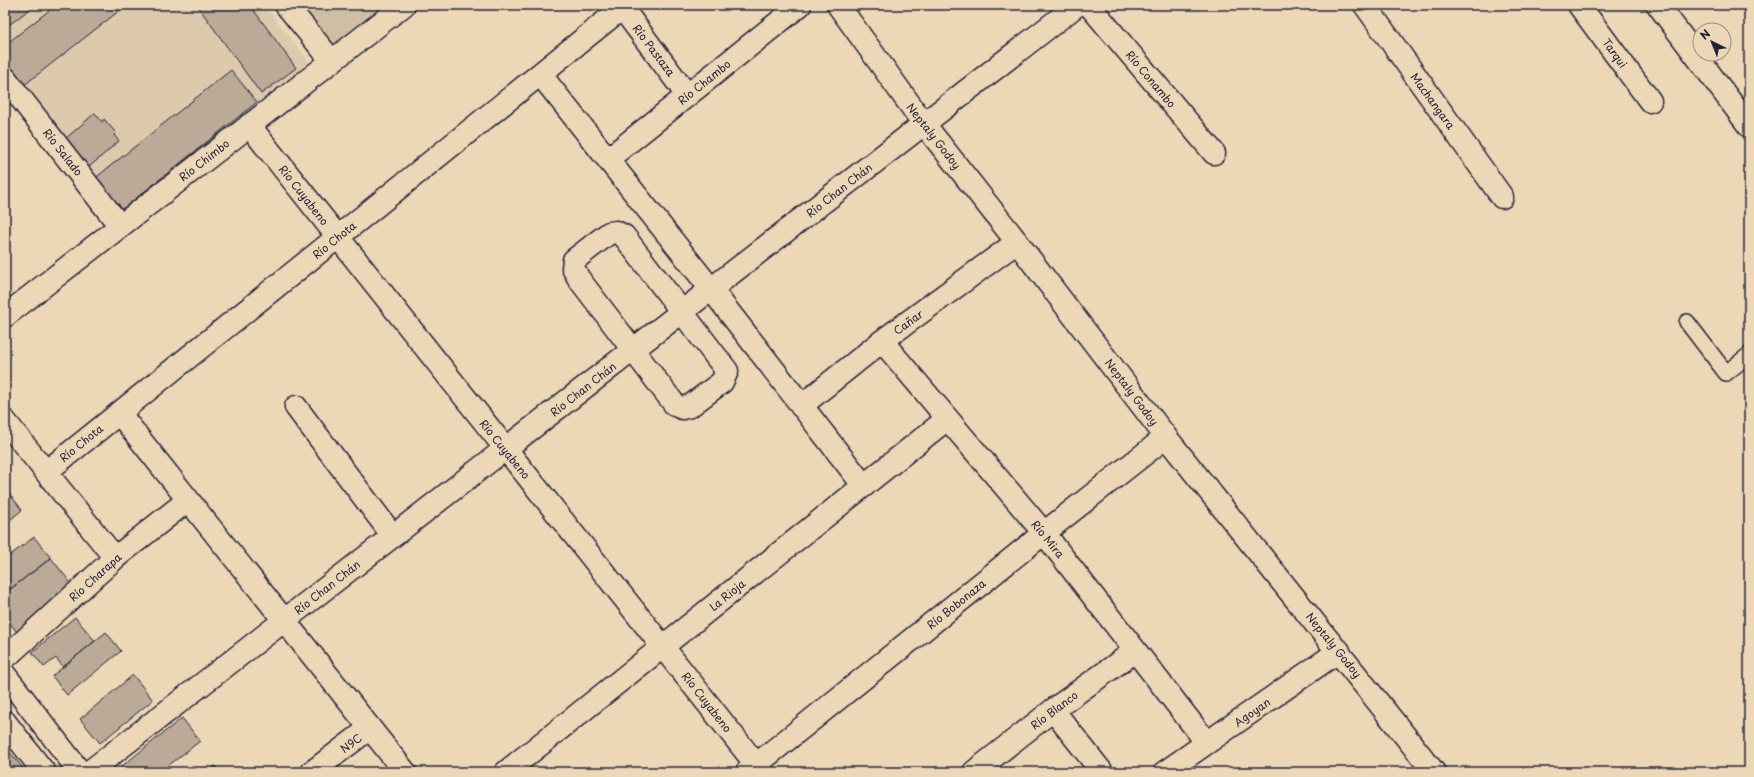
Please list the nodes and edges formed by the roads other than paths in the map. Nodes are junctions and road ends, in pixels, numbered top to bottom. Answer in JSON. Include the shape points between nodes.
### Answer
{"nodes":[{"id":1,"x":286,"y":5,"type":"edge"},
{"id":2,"x":404,"y":5,"type":"edge"},
{"id":3,"x":800,"y":5,"type":"edge"},
{"id":4,"x":838,"y":5,"type":"edge"},
{"id":5,"x":1077,"y":5,"type":"edge"},
{"id":6,"x":1089,"y":5,"type":"edge"},
{"id":7,"x":1364,"y":5,"type":"edge"},
{"id":8,"x":1579,"y":5,"type":"edge"},
{"id":9,"x":1658,"y":5,"type":"edge"},
{"id":10,"x":621,"y":6,"type":"edge"},
{"id":11,"x":332,"y":61,"type":"junction"},
{"id":12,"x":540,"y":74,"type":"junction"},
{"id":13,"x":5,"y":78,"type":"edge"},
{"id":14,"x":688,"y":95,"type":"junction"},
{"id":15,"x":1650,"y":101,"type":"dead end"},
{"id":16,"x":924,"y":124,"type":"junction"},
{"id":17,"x":249,"y":126,"type":"junction"},
{"id":18,"x":1749,"y":126,"type":"edge"},
{"id":19,"x":1214,"y":153,"type":"dead end"},
{"id":20,"x":608,"y":159,"type":"junction"},
{"id":21,"x":1502,"y":197,"type":"dead end"},
{"id":22,"x":120,"y":226,"type":"junction"},
{"id":23,"x":337,"y":237,"type":"junction"},
{"id":24,"x":1017,"y":242,"type":"junction"},
{"id":25,"x":711,"y":289,"type":"junction"},
{"id":26,"x":682,"y":312,"type":"junction"},
{"id":27,"x":6,"y":314,"type":"edge"},
{"id":28,"x":1687,"y":322,"type":"dead end"},
{"id":29,"x":882,"y":341,"type":"junction"},
{"id":30,"x":632,"y":350,"type":"junction"},
{"id":31,"x":1749,"y":355,"type":"edge"},
{"id":32,"x":802,"y":406,"type":"junction"},
{"id":33,"x":296,"y":407,"type":"dead end"},
{"id":34,"x":119,"y":412,"type":"junction"},
{"id":35,"x":947,"y":419,"type":"junction"},
{"id":36,"x":5,"y":421,"type":"edge"},
{"id":37,"x":1166,"y":437,"type":"junction"},
{"id":38,"x":505,"y":449,"type":"junction"},
{"id":39,"x":46,"y":472,"type":"junction"},
{"id":40,"x":864,"y":486,"type":"junction"},
{"id":41,"x":188,"y":500,"type":"junction"},
{"id":42,"x":1044,"y":533,"type":"junction"},
{"id":43,"x":393,"y":536,"type":"junction"},
{"id":44,"x":115,"y":558,"type":"junction"},
{"id":45,"x":284,"y":620,"type":"junction"},
{"id":46,"x":663,"y":646,"type":"junction"},
{"id":47,"x":1135,"y":650,"type":"junction"},
{"id":48,"x":1339,"y":651,"type":"junction"},
{"id":49,"x":5,"y":658,"type":"edge"},
{"id":50,"x":5,"y":675,"type":"edge"},
{"id":51,"x":1053,"y":710,"type":"junction"},
{"id":52,"x":5,"y":722,"type":"edge"},
{"id":53,"x":370,"y":728,"type":"junction"},
{"id":54,"x":1207,"y":743,"type":"junction"},
{"id":55,"x":755,"y":770,"type":"edge"},
{"id":56,"x":44,"y":772,"type":"edge"},
{"id":57,"x":80,"y":772,"type":"edge"},
{"id":58,"x":89,"y":772,"type":"edge"},
{"id":59,"x":312,"y":772,"type":"edge"},
{"id":60,"x":405,"y":772,"type":"edge"},
{"id":61,"x":506,"y":772,"type":"edge"},
{"id":62,"x":974,"y":772,"type":"edge"},
{"id":63,"x":1102,"y":772,"type":"edge"},
{"id":64,"x":1165,"y":772,"type":"edge"},
{"id":65,"x":1434,"y":772,"type":"edge"}],
"edges":[{"from":1,"to":11,"type":"street"},
{"from":2,"to":11,"type":"street","name":"Río Chimbo"},
{"from":3,"to":14,"type":"street","name":"Río Chambo"},
{"from":4,"to":16,"type":"street","name":"Neptaly Godoy"},
{"from":5,"to":16,"type":"street","name":"Río Chan Chán"},
{"from":6,"to":19,"type":"street","name":"Río Conambo"},
{"from":7,"to":21,"type":"street","name":"Machangara"},
{"from":8,"to":15,"type":"street","name":"Tarqui"},
{"from":9,"to":18,"type":"street"},
{"from":10,"to":12,"type":"street","name":"Río Chota"},
{"from":10,"to":14,"type":"street","name":"Río Pastaza"},
{"from":11,"to":17,"type":"street","name":"Río Chimbo"},
{"from":12,"to":20,"type":"street"},
{"from":12,"to":23,"type":"street","name":"Río Chota"},
{"from":13,"to":22,"type":"street","name":"Río Salado"},
{"from":14,"to":20,"type":"street","name":"Río Chambo"},
{"from":16,"to":24,"type":"street","name":"Neptaly Godoy"},
{"from":16,"to":25,"type":"street","name":"Río Chan Chán"},
{"from":17,"to":22,"type":"street","name":"Río Chimbo"},
{"from":17,"to":23,"type":"street","name":"Río Cuyabeno"},
{"from":20,"to":25,"type":"street"},
{"from":22,"to":27,"type":"street","name":"Río Chimbo"},
{"from":23,"to":34,"type":"street","name":"Río Chota"},
{"from":23,"to":38,"type":"street","name":"Río Cuyabeno"},
{"from":24,"to":29,"type":"street","name":"Cañar"},
{"from":24,"to":37,"type":"street","name":"Neptaly Godoy"},
{"from":25,"to":26,"type":"street","name":"Río Chan Chán"},
{"from":25,"to":32,"type":"street"},
{"from":26,"to":30,"type":"street","name":"Río Chan Chán"},
{"from":26,"to":30,"type":"street","via":[[726,371],[722,382],[690,406],[675,406]]},
{"from":26,"to":30,"type":"street","via":[[624,236],[616,232],[609,233],[574,260],[573,268]]},
{"from":28,"to":31,"type":"lane","via":[[1726,373]]},
{"from":29,"to":32,"type":"street","name":"Cañar"},
{"from":29,"to":35,"type":"street","name":"Río Mira"},
{"from":30,"to":38,"type":"street","name":"Río Chan Chán"},
{"from":32,"to":40,"type":"street"},
{"from":33,"to":43,"type":"street"},
{"from":34,"to":39,"type":"street","name":"Río Chota"},
{"from":34,"to":41,"type":"street"},
{"from":35,"to":40,"type":"street","name":"La Rioja"},
{"from":35,"to":42,"type":"street","name":"Río Mira"},
{"from":36,"to":39,"type":"street"},
{"from":37,"to":42,"type":"street","name":"Río Bobonaza"},
{"from":37,"to":48,"type":"street","name":"Neptaly Godoy"},
{"from":38,"to":43,"type":"street","name":"Río Chan Chán"},
{"from":38,"to":46,"type":"street","name":"Río Cuyabeno"},
{"from":39,"to":44,"type":"street"},
{"from":40,"to":46,"type":"street","name":"La Rioja"},
{"from":41,"to":44,"type":"street","name":"Río Charapa"},
{"from":41,"to":45,"type":"street"},
{"from":42,"to":47,"type":"street","name":"Río Mira"},
{"from":42,"to":55,"type":"street","name":"Río Bobonaza"},
{"from":43,"to":45,"type":"street","name":"Río Chan Chán"},
{"from":44,"to":49,"type":"street","name":"Río Charapa"},
{"from":45,"to":53,"type":"street"},
{"from":45,"to":58,"type":"street","name":"Río Chan Chán"},
{"from":46,"to":55,"type":"street","name":"Río Cuyabeno"},
{"from":46,"to":61,"type":"street","name":"La Rioja"},
{"from":47,"to":51,"type":"street","name":"Río Blanco"},
{"from":47,"to":54,"type":"street","name":"Río Mira"},
{"from":48,"to":54,"type":"street","name":"Agoyan"},
{"from":48,"to":65,"type":"street","name":"Neptaly Godoy"},
{"from":50,"to":57,"type":"street"},
{"from":51,"to":62,"type":"street","name":"Río Blanco"},
{"from":51,"to":63,"type":"street"},
{"from":52,"to":56,"type":"street"},
{"from":53,"to":59,"type":"street","name":"N9C"},
{"from":53,"to":60,"type":"street"},
{"from":54,"to":64,"type":"street","name":"Agoyan"}]}
